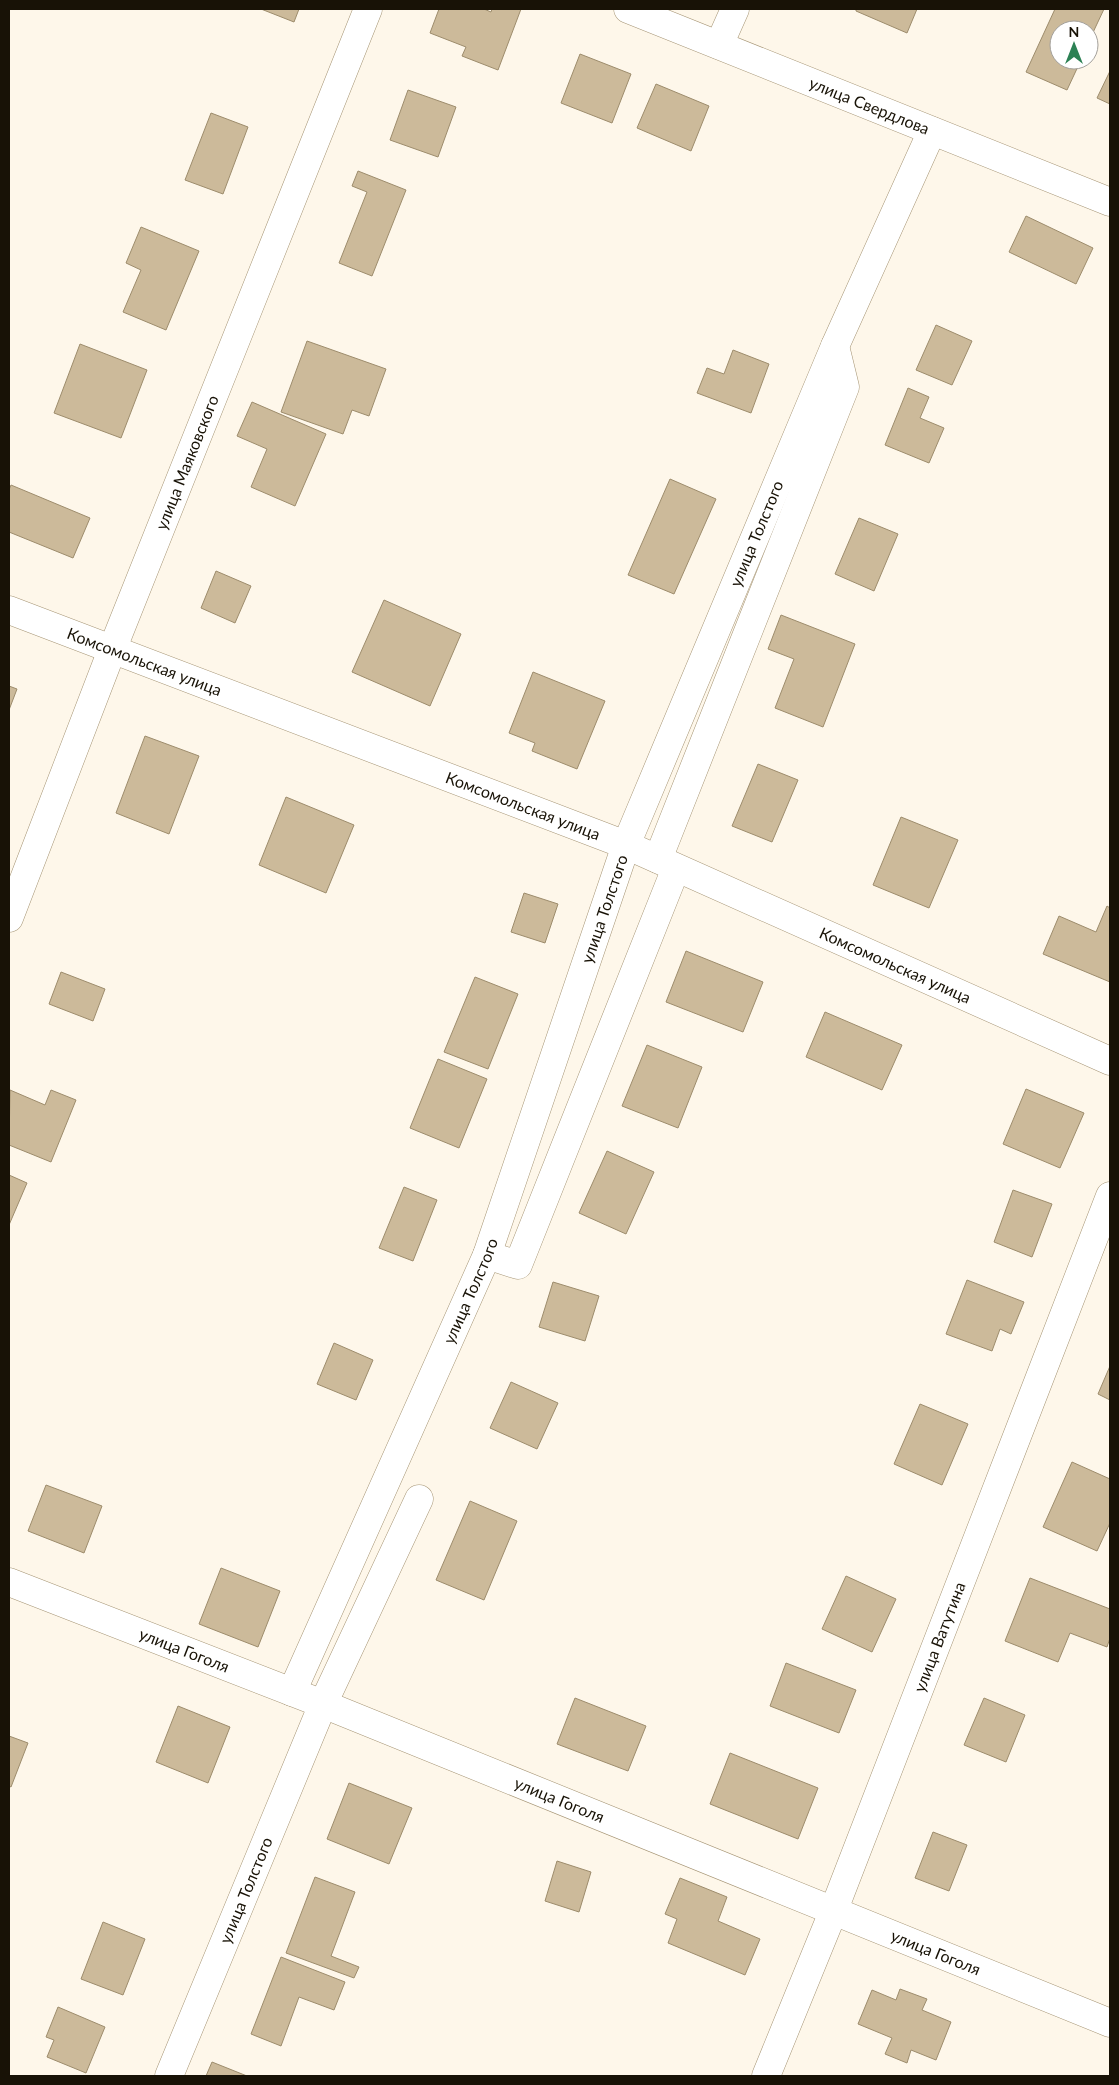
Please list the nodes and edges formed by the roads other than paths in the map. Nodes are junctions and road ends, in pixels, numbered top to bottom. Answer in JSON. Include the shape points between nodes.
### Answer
{"nodes":[{"id":1,"x":368,"y":9,"type":"edge"},
{"id":2,"x":628,"y":9,"type":"edge"},
{"id":3,"x":735,"y":9,"type":"edge"},
{"id":4,"x":719,"y":45,"type":"junction"},
{"id":5,"x":932,"y":131,"type":"junction"},
{"id":6,"x":1110,"y":202,"type":"edge"},
{"id":7,"x":835,"y":346,"type":"junction"},
{"id":8,"x":9,"y":610,"type":"edge"},
{"id":9,"x":112,"y":650,"type":"junction"},
{"id":10,"x":626,"y":845,"type":"junction"},
{"id":11,"x":667,"y":864,"type":"junction"},
{"id":12,"x":9,"y":918,"type":"edge"},
{"id":13,"x":1110,"y":1060,"type":"edge"},
{"id":14,"x":1110,"y":1196,"type":"edge"},
{"id":15,"x":487,"y":1255,"type":"junction"},
{"id":16,"x":419,"y":1499,"type":"dead end"},
{"id":17,"x":9,"y":1582,"type":"edge"},
{"id":18,"x":292,"y":1692,"type":"junction"},
{"id":19,"x":323,"y":1704,"type":"junction"},
{"id":20,"x":833,"y":1912,"type":"junction"},
{"id":21,"x":1110,"y":2023,"type":"edge"},
{"id":22,"x":169,"y":2076,"type":"edge"},
{"id":23,"x":766,"y":2076,"type":"edge"}],
"edges":[{"from":1,"to":9,"type":"street","name":"улица Маяковского"},
{"from":2,"to":4,"type":"street","name":"улица Свердлова"},
{"from":3,"to":4,"type":"street"},
{"from":4,"to":5,"type":"street","name":"улица Свердлова"},
{"from":5,"to":6,"type":"street","name":"улица Свердлова"},
{"from":5,"to":7,"type":"street","name":"улица Толстого"},
{"from":7,"to":10,"type":"street","name":"улица Толстого"},
{"from":7,"to":11,"type":"street","via":[[845,388]]},
{"from":8,"to":9,"type":"street","name":"Комсомольская улица"},
{"from":9,"to":10,"type":"street","name":"Комсомольская улица"},
{"from":9,"to":12,"type":"street","name":"улица Маяковского"},
{"from":10,"to":11,"type":"street","name":"Комсомольская улица"},
{"from":10,"to":15,"type":"street","name":"улица Толстого"},
{"from":11,"to":13,"type":"street","name":"Комсомольская улица"},
{"from":11,"to":15,"type":"street","via":[[518,1265]]},
{"from":14,"to":20,"type":"street","name":"улица Ватутина"},
{"from":15,"to":18,"type":"street","name":"улица Толстого"},
{"from":16,"to":19,"type":"street","name":"улица Толстого"},
{"from":17,"to":18,"type":"street","name":"улица Гоголя"},
{"from":18,"to":19,"type":"street","name":"улица Гоголя"},
{"from":19,"to":20,"type":"street","name":"улица Гоголя"},
{"from":19,"to":22,"type":"street","name":"улица Толстого"},
{"from":20,"to":21,"type":"street","name":"улица Гоголя"},
{"from":20,"to":23,"type":"street","name":"улица Ватутина"}]}
